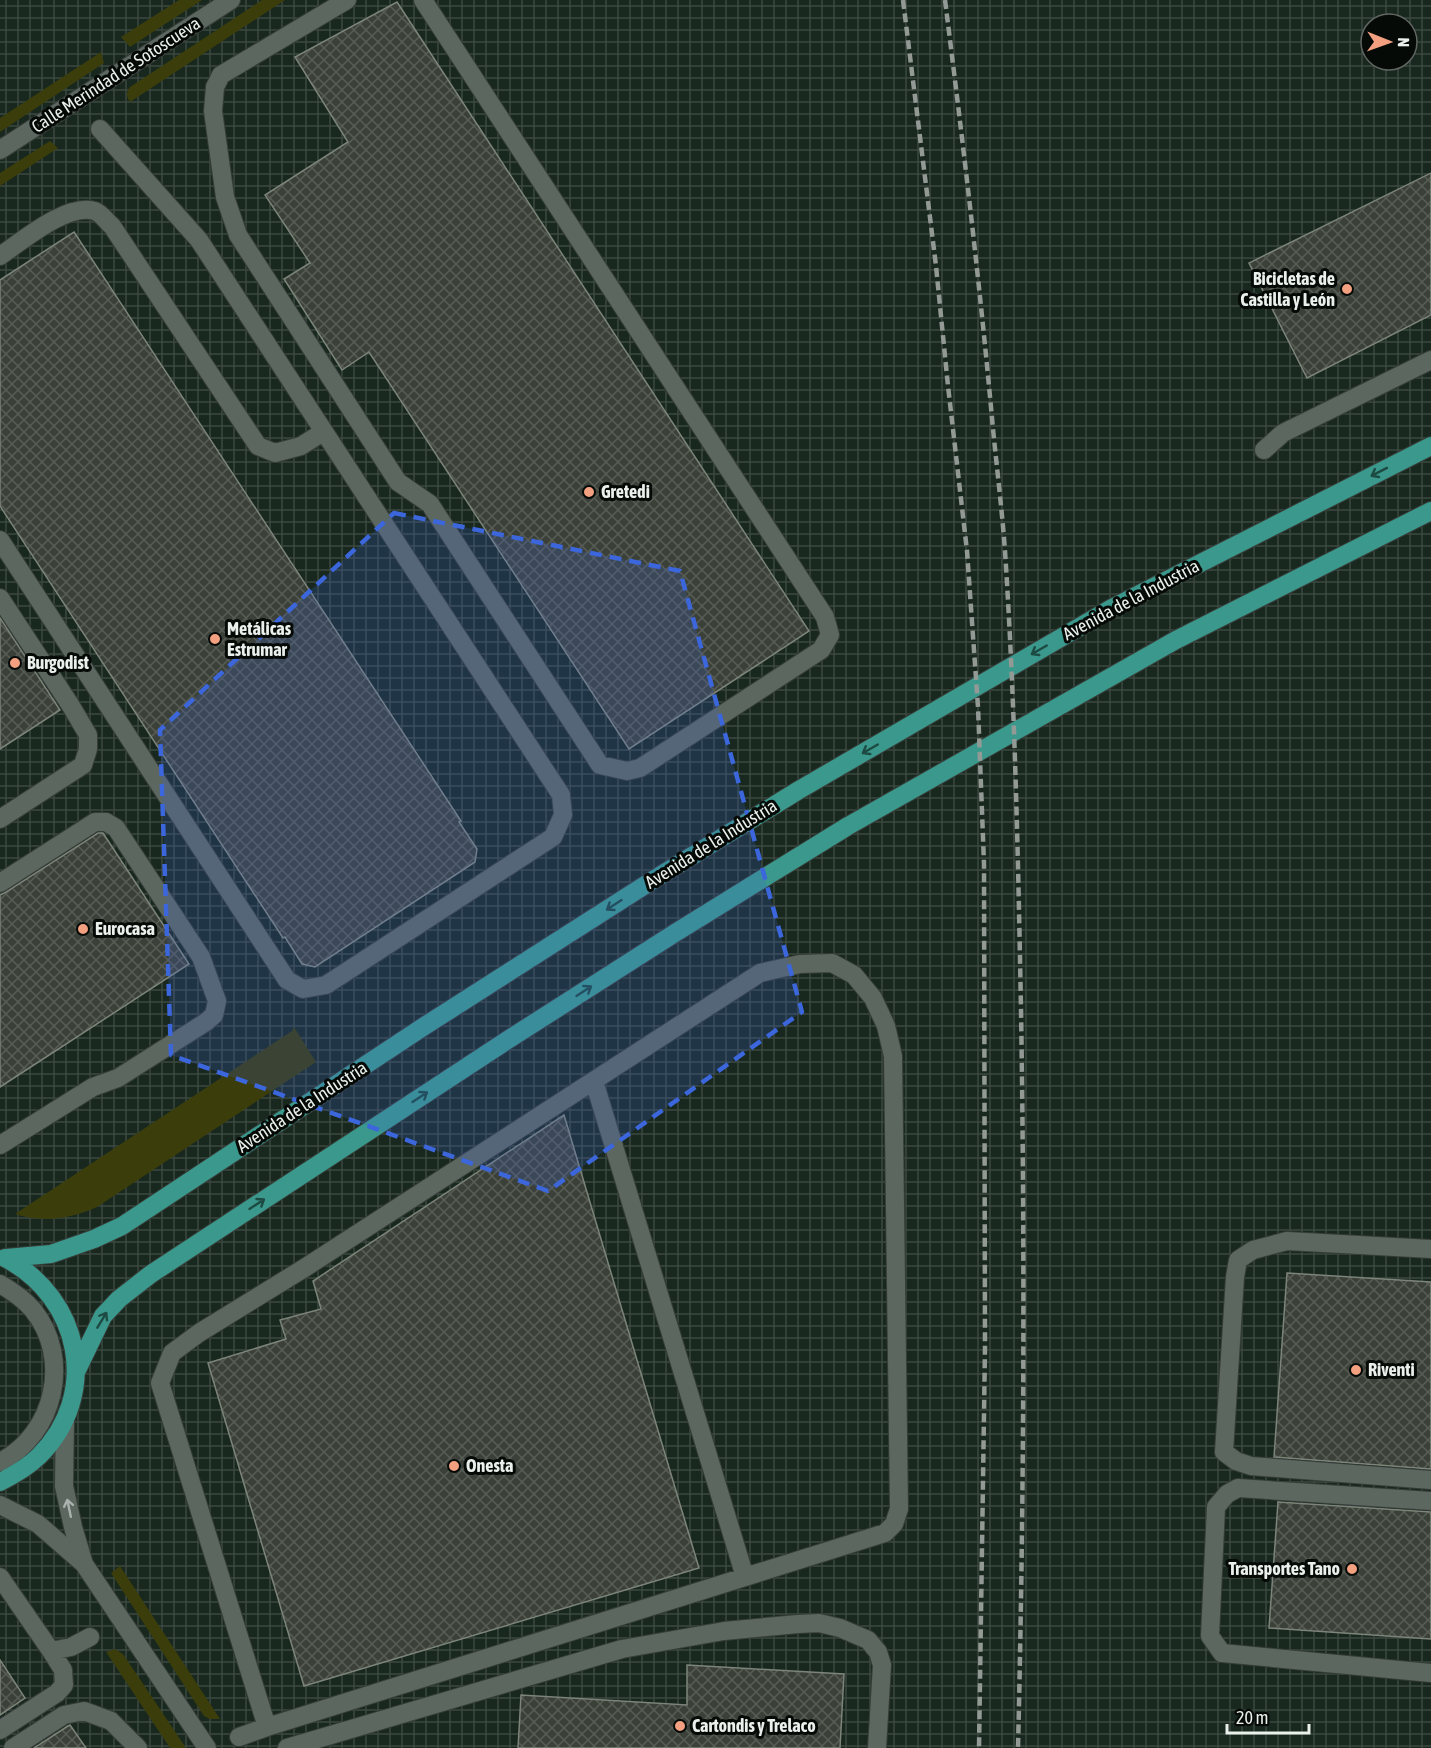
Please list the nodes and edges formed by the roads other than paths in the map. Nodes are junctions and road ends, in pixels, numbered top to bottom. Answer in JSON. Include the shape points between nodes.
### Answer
{"nodes":[{"id":1,"x":231,"y":0,"type":"edge"},
{"id":2,"x":348,"y":0,"type":"edge"},
{"id":3,"x":423,"y":0,"type":"edge"},
{"id":4,"x":100,"y":129,"type":"dead end"},
{"id":5,"x":0,"y":150,"type":"edge"},
{"id":6,"x":0,"y":256,"type":"edge"},
{"id":7,"x":1431,"y":360,"type":"edge"},
{"id":8,"x":323,"y":432,"type":"junction"},
{"id":9,"x":1431,"y":446,"type":"edge"},
{"id":10,"x":1264,"y":450,"type":"dead end"},
{"id":11,"x":1431,"y":511,"type":"edge"},
{"id":12,"x":0,"y":540,"type":"edge"},
{"id":13,"x":0,"y":598,"type":"edge"},
{"id":14,"x":0,"y":819,"type":"edge"},
{"id":15,"x":0,"y":883,"type":"edge"},
{"id":16,"x":594,"y":1080,"type":"junction"},
{"id":17,"x":0,"y":1145,"type":"edge"},
{"id":18,"x":1431,"y":1249,"type":"edge"},
{"id":19,"x":3,"y":1257,"type":"edge"},
{"id":20,"x":0,"y":1284,"type":"edge"},
{"id":21,"x":76,"y":1372,"type":"junction"},
{"id":22,"x":65,"y":1419,"type":"junction"},
{"id":23,"x":0,"y":1462,"type":"edge"},
{"id":24,"x":1431,"y":1480,"type":"edge"},
{"id":25,"x":0,"y":1482,"type":"edge"},
{"id":26,"x":1431,"y":1501,"type":"edge"},
{"id":27,"x":0,"y":1504,"type":"edge"},
{"id":28,"x":84,"y":1564,"type":"junction"},
{"id":29,"x":0,"y":1577,"type":"edge"},
{"id":30,"x":745,"y":1577,"type":"junction"},
{"id":31,"x":90,"y":1637,"type":"dead end"},
{"id":32,"x":51,"y":1651,"type":"junction"},
{"id":33,"x":1431,"y":1673,"type":"edge"},
{"id":34,"x":267,"y":1727,"type":"junction"},
{"id":35,"x":0,"y":1730,"type":"edge"},
{"id":36,"x":239,"y":1737,"type":"dead end"},
{"id":37,"x":14,"y":1748,"type":"edge"},
{"id":38,"x":138,"y":1748,"type":"edge"},
{"id":39,"x":207,"y":1748,"type":"edge"},
{"id":40,"x":287,"y":1748,"type":"edge"},
{"id":41,"x":877,"y":1748,"type":"edge"}],
"edges":[{"from":1,"to":5,"type":"street","name":"Calle Merindad de Sotoscueva"},
{"from":2,"to":3,"type":"street","via":[[221,75],[215,87],[213,111],[223,186],[238,235],[398,483],[430,504],[600,765],[627,771],[640,768],[821,650],[830,635],[825,616]]},
{"from":4,"to":8,"type":"street","via":[[200,240]]},
{"from":6,"to":8,"type":"street","via":[[61,216],[81,209],[96,212],[112,226],[258,446],[275,453],[300,446]]},
{"from":7,"to":10,"type":"street","via":[[1283,433]]},
{"from":8,"to":12,"type":"street","via":[[561,795],[564,814],[553,837],[326,985],[303,989],[287,980]]},
{"from":9,"to":19,"type":"main road","name":"Avenida de la Industria","one_way":true,"via":[[1112,608],[799,790],[423,1027],[122,1226],[51,1254]]},
{"from":21,"to":11,"type":"main road","one_way":true,"via":[[103,1316],[151,1274],[665,939],[848,826],[1176,640]]},
{"from":13,"to":14,"type":"street","via":[[88,735],[88,749],[83,765]]},
{"from":15,"to":17,"type":"street","via":[[95,822],[106,822],[116,828],[201,957],[217,1001],[214,1015],[206,1022]]},
{"from":16,"to":30,"type":"street"},
{"from":16,"to":30,"type":"street","via":[[760,974],[800,964],[832,963],[854,975],[873,998],[886,1026],[893,1056],[899,1509],[894,1524],[885,1533]]},
{"from":16,"to":34,"type":"street","via":[[172,1353],[160,1383]]},
{"from":18,"to":24,"type":"street","via":[[1287,1241],[1253,1250],[1238,1260],[1224,1452],[1251,1466]]},
{"from":19,"to":21,"type":"main road","via":[[26,1270],[58,1305],[69,1326]]},
{"from":20,"to":23,"type":"street","via":[[17,1294],[45,1331],[55,1377],[42,1422],[28,1441]]},
{"from":21,"to":22,"type":"main road"},
{"from":22,"to":25,"type":"main road","via":[[38,1457]]},
{"from":28,"to":22,"type":"street","one_way":true,"via":[[64,1486]]},
{"from":26,"to":33,"type":"street","via":[[1238,1488],[1227,1494],[1216,1507],[1210,1636],[1222,1653]]},
{"from":27,"to":28,"type":"street","via":[[38,1524]]},
{"from":28,"to":39,"type":"street"},
{"from":29,"to":32,"type":"street"},
{"from":30,"to":34,"type":"street"},
{"from":31,"to":32,"type":"street"},
{"from":32,"to":35,"type":"street","via":[[63,1670],[64,1684],[57,1693]]},
{"from":34,"to":36,"type":"street"},
{"from":37,"to":38,"type":"street","via":[[64,1715],[84,1711],[111,1721]]},
{"from":40,"to":41,"type":"street","via":[[622,1649],[724,1631],[819,1623],[868,1640],[878,1652],[882,1665]]}]}
